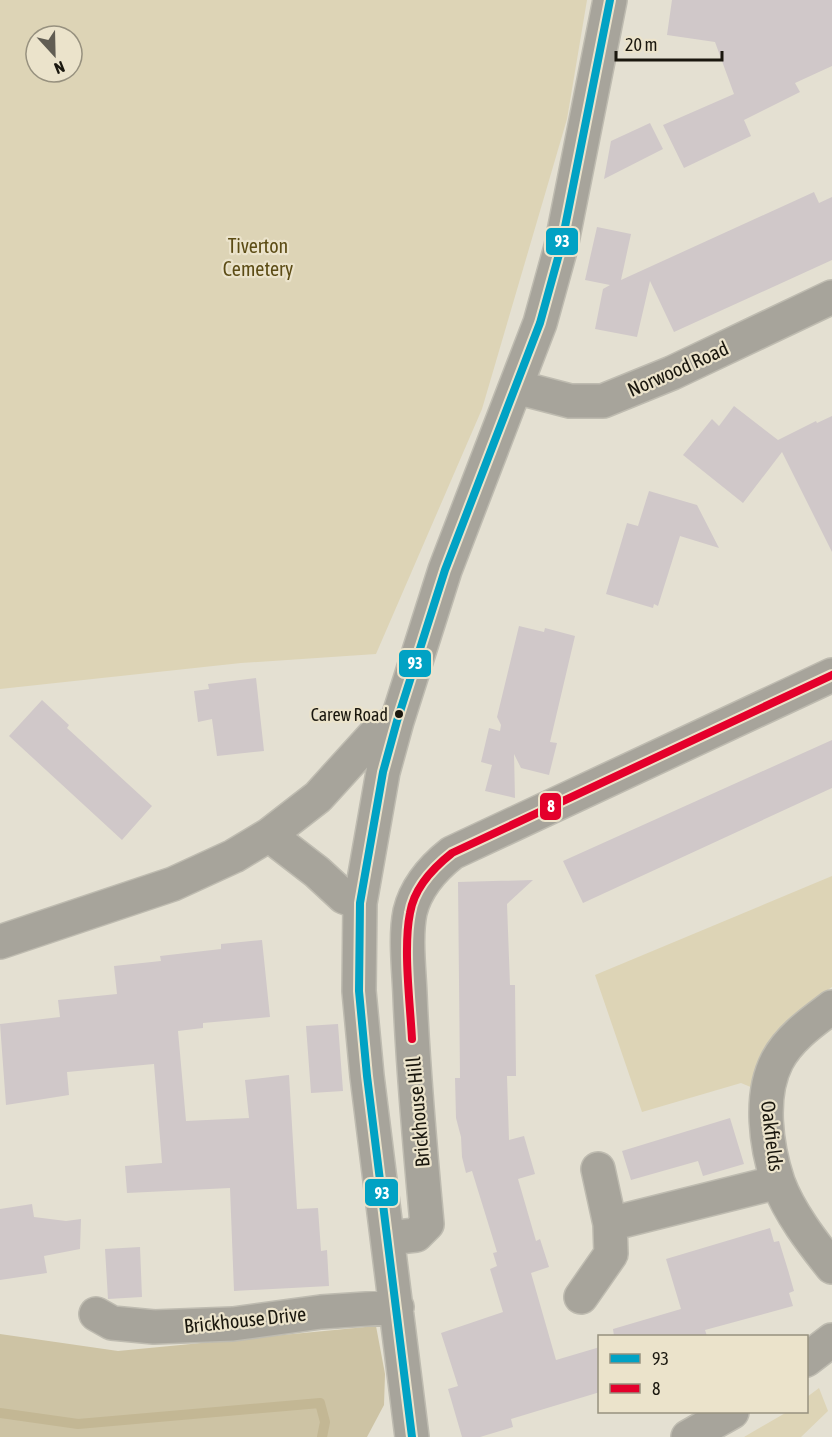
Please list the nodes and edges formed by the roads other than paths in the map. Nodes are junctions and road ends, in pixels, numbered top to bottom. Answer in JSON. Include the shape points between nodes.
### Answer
{"nodes":[{"id":1,"x":610,"y":0,"type":"edge"},
{"id":2,"x":832,"y":297,"type":"edge"},
{"id":3,"x":516,"y":387,"type":"junction"},
{"id":4,"x":832,"y":675,"type":"edge"},
{"id":5,"x":397,"y":721,"type":"junction"},
{"id":6,"x":269,"y":835,"type":"junction"},
{"id":7,"x":360,"y":903,"type":"junction"},
{"id":8,"x":0,"y":942,"type":"edge"},
{"id":9,"x":832,"y":1007,"type":"edge"},
{"id":10,"x":598,"y":1169,"type":"dead end"},
{"id":11,"x":778,"y":1182,"type":"junction"},
{"id":12,"x":610,"y":1224,"type":"junction"},
{"id":13,"x":389,"y":1238,"type":"junction"},
{"id":14,"x":832,"y":1267,"type":"edge"},
{"id":15,"x":581,"y":1297,"type":"dead end"},
{"id":16,"x":96,"y":1314,"type":"dead end"},
{"id":17,"x":399,"y":1320,"type":"junction"},
{"id":18,"x":832,"y":1340,"type":"edge"},
{"id":19,"x":808,"y":1359,"type":"edge"},
{"id":20,"x":730,"y":1413,"type":"edge"},
{"id":21,"x":412,"y":1437,"type":"edge"},
{"id":22,"x":688,"y":1437,"type":"edge"}],
"edges":[{"from":1,"to":3,"type":"street","via":[[561,247],[540,323]]},
{"from":2,"to":3,"type":"street","name":"Norwood Road","via":[[672,373],[603,401],[570,401]]},
{"from":3,"to":5,"type":"street","via":[[445,570]]},
{"from":4,"to":13,"type":"street","name":"Brickhouse Hill","via":[[555,803],[452,853],[437,865],[410,913],[411,1037],[427,1224],[416,1235]]},
{"from":5,"to":6,"type":"street","via":[[377,732],[318,797]]},
{"from":5,"to":7,"type":"street","via":[[383,772]]},
{"from":6,"to":7,"type":"street","via":[[344,897]]},
{"from":6,"to":8,"type":"street","via":[[173,884]]},
{"from":7,"to":13,"type":"street","via":[[360,1001]]},
{"from":9,"to":11,"type":"street","name":"Oakfields","via":[[790,1042],[766,1089],[766,1117]]},
{"from":10,"to":12,"type":"street"},
{"from":11,"to":12,"type":"street","name":"Oakfields"},
{"from":11,"to":14,"type":"street","name":"Oakfields"},
{"from":12,"to":15,"type":"street","via":[[611,1254]]},
{"from":13,"to":17,"type":"street"},
{"from":16,"to":17,"type":"street","name":"Brickhouse Drive","via":[[112,1323],[154,1328],[233,1324],[321,1312]]},
{"from":17,"to":21,"type":"street"},
{"from":18,"to":19,"type":"street"},
{"from":20,"to":22,"type":"street"}]}
